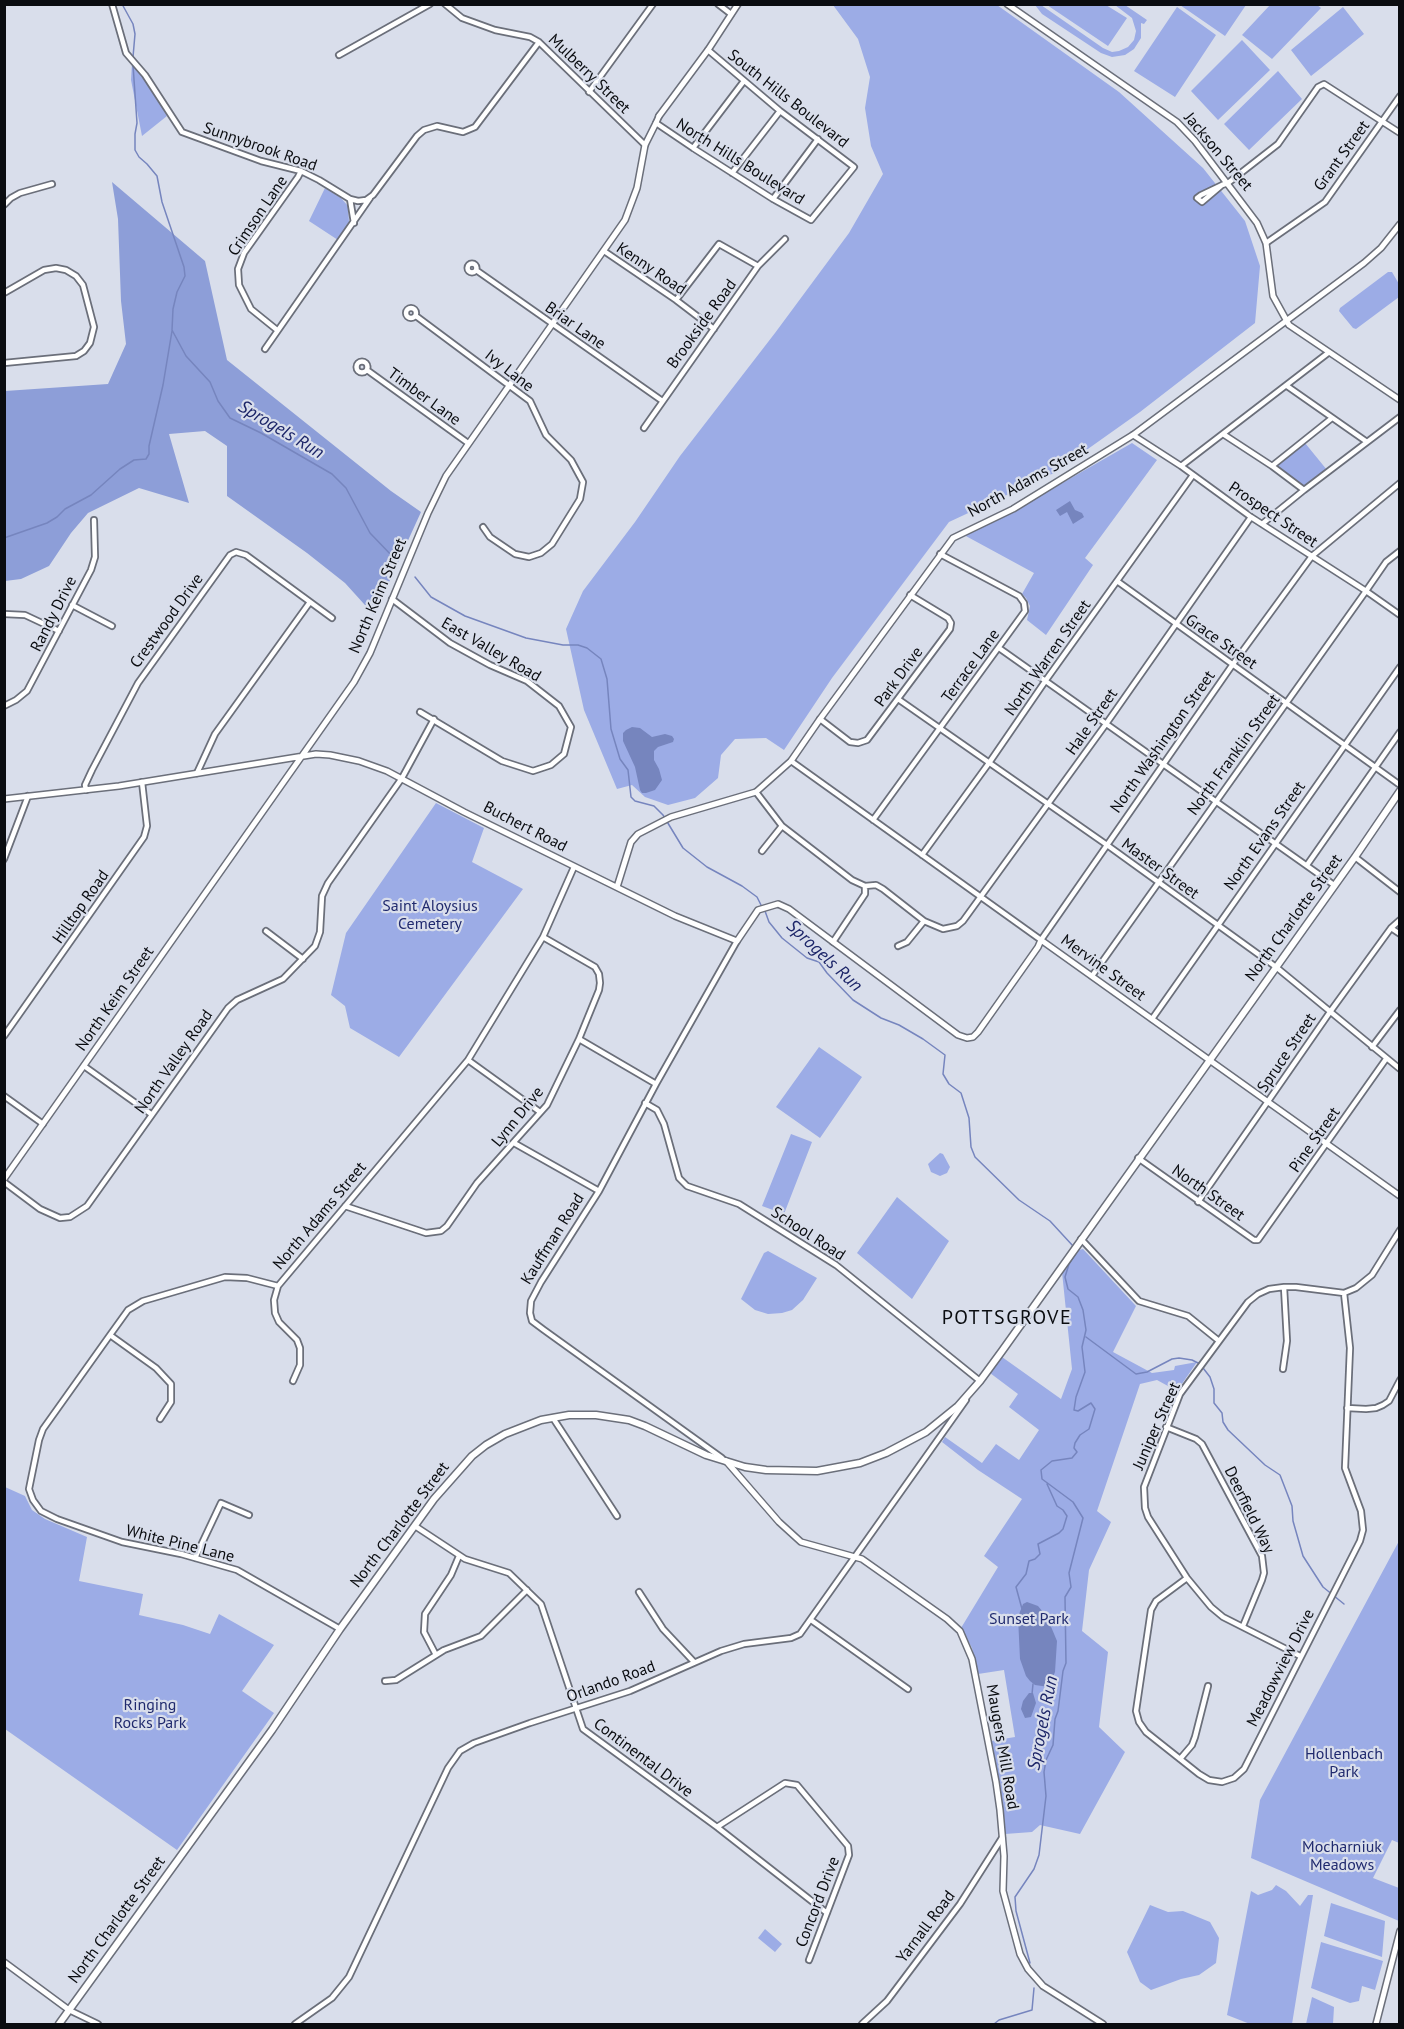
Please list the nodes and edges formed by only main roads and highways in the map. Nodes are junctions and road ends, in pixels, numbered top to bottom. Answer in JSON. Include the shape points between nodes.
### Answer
{"nodes":[{"id":1,"x":1400,"y":791,"type":"edge"},
{"id":2,"x":58,"y":2025,"type":"edge"}],
"edges":[{"from":1,"to":2,"type":"main road","name":"North Charlotte Street","via":[[980,1380],[953,1411],[901,1446],[860,1463],[817,1471],[766,1470],[726,1461],[629,1420],[585,1414],[524,1425],[472,1456],[434,1499]]}]}
